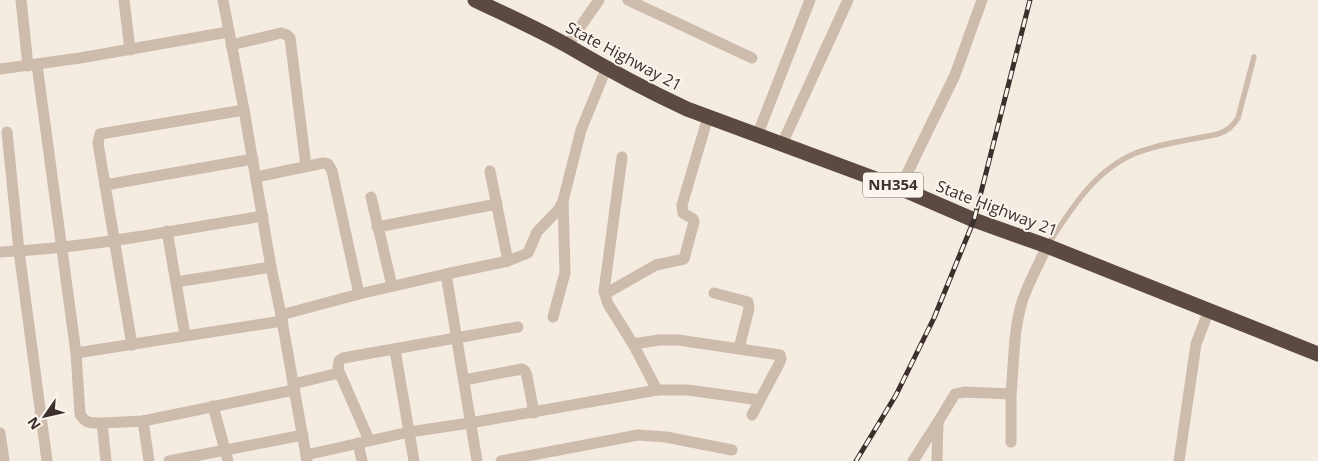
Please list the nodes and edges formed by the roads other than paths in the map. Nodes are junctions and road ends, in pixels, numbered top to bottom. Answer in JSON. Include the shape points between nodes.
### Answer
{"nodes":[{"id":1,"x":124,"y":0,"type":"edge"},
{"id":2,"x":222,"y":0,"type":"edge"},
{"id":3,"x":475,"y":0,"type":"edge"},
{"id":4,"x":599,"y":0,"type":"edge"},
{"id":5,"x":628,"y":0,"type":"edge"},
{"id":6,"x":810,"y":0,"type":"edge"},
{"id":7,"x":848,"y":0,"type":"edge"},
{"id":8,"x":982,"y":0,"type":"edge"},
{"id":9,"x":25,"y":1,"type":"edge"},
{"id":10,"x":228,"y":32,"type":"junction"},
{"id":11,"x":231,"y":45,"type":"junction"},
{"id":12,"x":567,"y":46,"type":"junction"},
{"id":13,"x":130,"y":50,"type":"junction"},
{"id":14,"x":1254,"y":57,"type":"dead end"},
{"id":15,"x":752,"y":58,"type":"dead end"},
{"id":16,"x":32,"y":65,"type":"junction"},
{"id":17,"x":0,"y":69,"type":"edge"},
{"id":18,"x":606,"y":69,"type":"junction"},
{"id":19,"x":244,"y":110,"type":"junction"},
{"id":20,"x":708,"y":117,"type":"junction"},
{"id":21,"x":6,"y":132,"type":"dead end"},
{"id":22,"x":758,"y":136,"type":"junction"},
{"id":23,"x":782,"y":144,"type":"junction"},
{"id":24,"x":622,"y":157,"type":"dead end"},
{"id":25,"x":253,"y":159,"type":"junction"},
{"id":26,"x":306,"y":166,"type":"junction"},
{"id":27,"x":490,"y":171,"type":"dead end"},
{"id":28,"x":256,"y":177,"type":"junction"},
{"id":29,"x":104,"y":185,"type":"junction"},
{"id":30,"x":900,"y":188,"type":"junction"},
{"id":31,"x":370,"y":197,"type":"dead end"},
{"id":32,"x":563,"y":201,"type":"junction"},
{"id":33,"x":497,"y":204,"type":"junction"},
{"id":34,"x":263,"y":216,"type":"junction"},
{"id":35,"x":377,"y":227,"type":"junction"},
{"id":36,"x":167,"y":231,"type":"junction"},
{"id":37,"x":113,"y":241,"type":"junction"},
{"id":38,"x":1047,"y":246,"type":"junction"},
{"id":39,"x":62,"y":247,"type":"junction"},
{"id":40,"x":19,"y":251,"type":"junction"},
{"id":41,"x":0,"y":252,"type":"edge"},
{"id":42,"x":508,"y":262,"type":"junction"},
{"id":43,"x":271,"y":267,"type":"junction"},
{"id":44,"x":446,"y":274,"type":"junction"},
{"id":45,"x":176,"y":282,"type":"junction"},
{"id":46,"x":392,"y":286,"type":"junction"},
{"id":47,"x":714,"y":293,"type":"dead end"},
{"id":48,"x":359,"y":294,"type":"junction"},
{"id":49,"x":605,"y":294,"type":"junction"},
{"id":50,"x":1209,"y":310,"type":"junction"},
{"id":51,"x":553,"y":317,"type":"dead end"},
{"id":52,"x":282,"y":318,"type":"junction"},
{"id":53,"x":518,"y":327,"type":"dead end"},
{"id":54,"x":185,"y":335,"type":"junction"},
{"id":55,"x":458,"y":338,"type":"junction"},
{"id":56,"x":633,"y":344,"type":"junction"},
{"id":57,"x":132,"y":345,"type":"junction"},
{"id":58,"x":739,"y":348,"type":"junction"},
{"id":59,"x":396,"y":350,"type":"junction"},
{"id":60,"x":76,"y":353,"type":"junction"},
{"id":61,"x":1318,"y":354,"type":"edge"},
{"id":62,"x":340,"y":373,"type":"junction"},
{"id":63,"x":464,"y":380,"type":"junction"},
{"id":64,"x":294,"y":387,"type":"junction"},
{"id":65,"x":658,"y":390,"type":"junction"},
{"id":66,"x":1011,"y":394,"type":"junction"},
{"id":67,"x":760,"y":400,"type":"junction"},
{"id":68,"x":213,"y":406,"type":"junction"},
{"id":69,"x":534,"y":413,"type":"junction"},
{"id":70,"x":752,"y":415,"type":"dead end"},
{"id":71,"x":143,"y":421,"type":"junction"},
{"id":72,"x":938,"y":422,"type":"junction"},
{"id":73,"x":102,"y":423,"type":"junction"},
{"id":74,"x":470,"y":424,"type":"junction"},
{"id":75,"x":409,"y":432,"type":"junction"},
{"id":76,"x":0,"y":433,"type":"edge"},
{"id":77,"x":302,"y":435,"type":"junction"},
{"id":78,"x":363,"y":442,"type":"junction"},
{"id":79,"x":1011,"y":442,"type":"dead end"},
{"id":80,"x":732,"y":450,"type":"dead end"},
{"id":81,"x":2,"y":454,"type":"edge"},
{"id":82,"x":226,"y":456,"type":"edge"},
{"id":83,"x":307,"y":458,"type":"edge"},
{"id":84,"x":47,"y":461,"type":"edge"},
{"id":85,"x":106,"y":461,"type":"edge"},
{"id":86,"x":149,"y":461,"type":"edge"},
{"id":87,"x":169,"y":461,"type":"edge"},
{"id":88,"x":362,"y":461,"type":"edge"},
{"id":89,"x":414,"y":461,"type":"edge"},
{"id":90,"x":477,"y":461,"type":"edge"},
{"id":91,"x":501,"y":461,"type":"edge"},
{"id":92,"x":913,"y":461,"type":"edge"},
{"id":93,"x":938,"y":461,"type":"edge"},
{"id":94,"x":1179,"y":461,"type":"edge"}],
"edges":[{"from":1,"to":13,"type":"street"},
{"from":2,"to":10,"type":"street"},
{"from":3,"to":12,"type":"highway","name":"State Highway 21","number":"NH354"},
{"from":4,"to":12,"type":"street"},
{"from":5,"to":15,"type":"street"},
{"from":6,"to":22,"type":"street"},
{"from":7,"to":23,"type":"street"},
{"from":8,"to":30,"type":"street","via":[[955,75]]},
{"from":9,"to":16,"type":"street"},
{"from":10,"to":11,"type":"street"},
{"from":10,"to":13,"type":"street"},
{"from":11,"to":19,"type":"street"},
{"from":11,"to":26,"type":"street","via":[[281,33],[290,38]]},
{"from":12,"to":18,"type":"highway","name":"State Highway 21","number":"NH354"},
{"from":13,"to":16,"type":"street"},
{"from":14,"to":38,"type":"lane","via":[[1233,126],[1226,132],[1147,149],[1115,164],[1083,195]]},
{"from":16,"to":17,"type":"street"},
{"from":16,"to":39,"type":"street"},
{"from":18,"to":20,"type":"highway","name":"State Highway 21","number":"NH354"},
{"from":18,"to":32,"type":"street","via":[[581,130]]},
{"from":19,"to":25,"type":"street"},
{"from":19,"to":29,"type":"street","via":[[100,134],[98,143]]},
{"from":20,"to":22,"type":"highway","name":"State Highway 21","number":"NH354"},
{"from":20,"to":49,"type":"street","via":[[682,205],[683,213],[694,222],[684,259],[656,265]]},
{"from":21,"to":40,"type":"street"},
{"from":22,"to":23,"type":"highway","name":"State Highway 21","number":"NH354"},
{"from":23,"to":30,"type":"highway","name":"State Highway 21","number":"NH354"},
{"from":24,"to":49,"type":"street"},
{"from":25,"to":28,"type":"street"},
{"from":25,"to":29,"type":"street"},
{"from":26,"to":28,"type":"street"},
{"from":26,"to":48,"type":"street","via":[[323,163],[330,166]]},
{"from":27,"to":33,"type":"street"},
{"from":28,"to":34,"type":"street"},
{"from":29,"to":37,"type":"street"},
{"from":30,"to":38,"type":"highway","name":"State Highway 21","number":"NH354","via":[[974,220]]},
{"from":31,"to":35,"type":"street"},
{"from":32,"to":42,"type":"street","via":[[537,232],[528,253]]},
{"from":32,"to":51,"type":"street","via":[[565,272]]},
{"from":33,"to":35,"type":"street"},
{"from":33,"to":42,"type":"street"},
{"from":34,"to":36,"type":"street"},
{"from":34,"to":43,"type":"street"},
{"from":35,"to":46,"type":"street"},
{"from":36,"to":37,"type":"street"},
{"from":36,"to":45,"type":"street"},
{"from":37,"to":39,"type":"street"},
{"from":37,"to":57,"type":"street"},
{"from":38,"to":50,"type":"highway","name":"State Highway 21","number":"NH354"},
{"from":38,"to":66,"type":"street","via":[[1020,311]]},
{"from":39,"to":40,"type":"street"},
{"from":39,"to":60,"type":"street"},
{"from":40,"to":41,"type":"street"},
{"from":40,"to":84,"type":"street"},
{"from":42,"to":44,"type":"street"},
{"from":43,"to":45,"type":"street"},
{"from":43,"to":52,"type":"street"},
{"from":44,"to":46,"type":"street"},
{"from":44,"to":55,"type":"street"},
{"from":45,"to":54,"type":"street"},
{"from":46,"to":48,"type":"street"},
{"from":47,"to":58,"type":"street","via":[[748,302]]},
{"from":48,"to":52,"type":"street"},
{"from":49,"to":56,"type":"street"},
{"from":50,"to":61,"type":"highway","name":"State Highway 21","number":"NH354"},
{"from":50,"to":94,"type":"street","via":[[1196,344]]},
{"from":52,"to":54,"type":"street"},
{"from":52,"to":64,"type":"street"},
{"from":53,"to":55,"type":"street"},
{"from":54,"to":57,"type":"street"},
{"from":55,"to":59,"type":"street"},
{"from":55,"to":63,"type":"street"},
{"from":56,"to":58,"type":"street","via":[[669,339]]},
{"from":56,"to":65,"type":"street"},
{"from":57,"to":60,"type":"street"},
{"from":58,"to":67,"type":"street","via":[[780,355],[779,364]]},
{"from":59,"to":62,"type":"street","via":[[343,358],[338,365]]},
{"from":59,"to":75,"type":"street"},
{"from":60,"to":73,"type":"street","via":[[80,414],[89,423]]},
{"from":62,"to":64,"type":"street"},
{"from":62,"to":78,"type":"street"},
{"from":63,"to":69,"type":"street","via":[[522,369]]},
{"from":63,"to":74,"type":"street"},
{"from":64,"to":68,"type":"street"},
{"from":64,"to":77,"type":"street"},
{"from":65,"to":67,"type":"street","via":[[688,390]]},
{"from":65,"to":69,"type":"street"},
{"from":66,"to":72,"type":"street","via":[[960,392],[951,398]]},
{"from":66,"to":79,"type":"street"},
{"from":67,"to":70,"type":"street"},
{"from":68,"to":71,"type":"street"},
{"from":68,"to":82,"type":"street"},
{"from":69,"to":74,"type":"street"},
{"from":71,"to":73,"type":"street"},
{"from":71,"to":86,"type":"street"},
{"from":72,"to":92,"type":"street"},
{"from":72,"to":93,"type":"street"},
{"from":73,"to":85,"type":"street"},
{"from":74,"to":75,"type":"street"},
{"from":74,"to":90,"type":"street"},
{"from":75,"to":78,"type":"street"},
{"from":75,"to":89,"type":"street"},
{"from":76,"to":81,"type":"street"},
{"from":77,"to":82,"type":"street"},
{"from":77,"to":83,"type":"street"},
{"from":78,"to":83,"type":"street"},
{"from":78,"to":88,"type":"street"},
{"from":80,"to":91,"type":"street","via":[[666,437],[638,436]]},
{"from":82,"to":87,"type":"street"}]}
